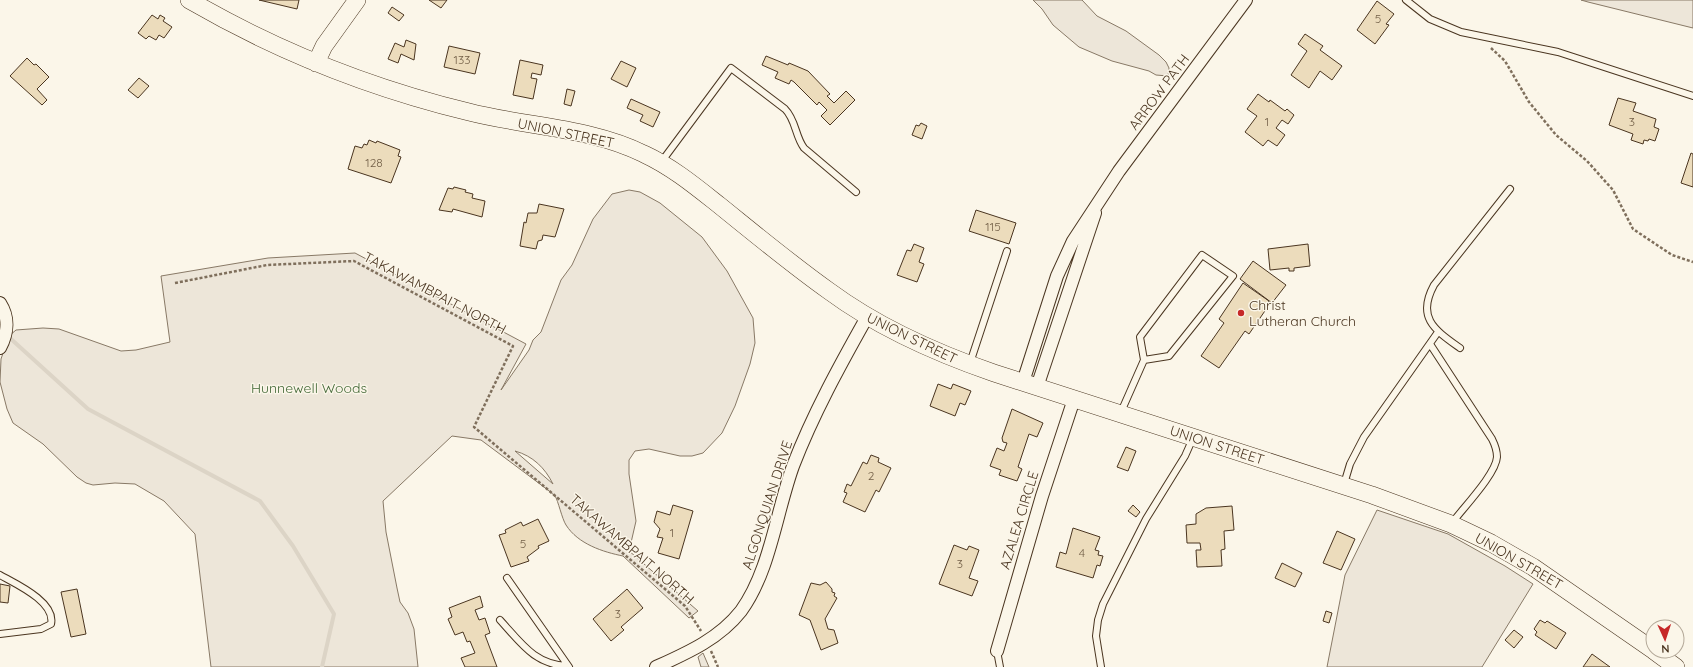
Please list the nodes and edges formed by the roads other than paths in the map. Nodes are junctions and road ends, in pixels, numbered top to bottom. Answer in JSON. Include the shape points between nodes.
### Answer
{"nodes":[{"id":1,"x":189,"y":0,"type":"edge"},
{"id":2,"x":357,"y":0,"type":"edge"},
{"id":3,"x":1246,"y":0,"type":"edge"},
{"id":4,"x":1406,"y":0,"type":"edge"},
{"id":5,"x":316,"y":63,"type":"junction"},
{"id":6,"x":1693,"y":96,"type":"edge"},
{"id":7,"x":661,"y":162,"type":"junction"},
{"id":8,"x":1510,"y":189,"type":"dead end"},
{"id":9,"x":856,"y":192,"type":"dead end"},
{"id":10,"x":1007,"y":251,"type":"dead end"},
{"id":11,"x":0,"y":303,"type":"edge"},
{"id":12,"x":867,"y":317,"type":"junction"},
{"id":13,"x":1438,"y":332,"type":"junction"},
{"id":14,"x":1430,"y":344,"type":"junction"},
{"id":15,"x":0,"y":348,"type":"edge"},
{"id":16,"x":1460,"y":348,"type":"dead end"},
{"id":17,"x":1144,"y":360,"type":"junction"},
{"id":18,"x":970,"y":364,"type":"junction"},
{"id":19,"x":1030,"y":385,"type":"junction"},
{"id":20,"x":1074,"y":399,"type":"junction"},
{"id":21,"x":1120,"y":414,"type":"junction"},
{"id":22,"x":1193,"y":437,"type":"junction"},
{"id":23,"x":1343,"y":485,"type":"junction"},
{"id":24,"x":1451,"y":524,"type":"junction"},
{"id":25,"x":0,"y":575,"type":"edge"},
{"id":26,"x":507,"y":578,"type":"dead end"},
{"id":27,"x":500,"y":620,"type":"dead end"},
{"id":28,"x":0,"y":634,"type":"edge"},
{"id":29,"x":1645,"y":645,"type":"edge"},
{"id":30,"x":997,"y":651,"type":"joint"},
{"id":31,"x":1665,"y":659,"type":"edge"},
{"id":32,"x":568,"y":666,"type":"edge"},
{"id":33,"x":656,"y":667,"type":"edge"},
{"id":34,"x":1000,"y":667,"type":"edge"},
{"id":35,"x":1102,"y":667,"type":"edge"},
{"id":36,"x":1676,"y":667,"type":"edge"}],
"edges":[{"from":1,"to":5,"type":"street","name":"UNION STREET","via":[[274,45]]},
{"from":2,"to":5,"type":"street","via":[[327,40]]},
{"from":3,"to":19,"type":"street","name":"ARROW PATH","via":[[1119,170],[1083,224],[1064,258]]},
{"from":4,"to":6,"type":"lane","via":[[1418,11],[1444,26],[1482,37],[1558,52]]},
{"from":5,"to":7,"type":"street","name":"UNION STREET","via":[[383,87],[467,112],[603,138]]},
{"from":7,"to":9,"type":"lane","via":[[731,68],[786,109],[791,115],[799,141],[804,148]]},
{"from":7,"to":12,"type":"street","name":"UNION STREET"},
{"from":8,"to":13,"type":"lane","via":[[1434,285],[1427,304],[1427,316]]},
{"from":10,"to":18,"type":"lane"},
{"from":11,"to":15,"type":"street","via":[[7,319]]},
{"from":12,"to":18,"type":"street","name":"UNION STREET","via":[[926,347]]},
{"from":12,"to":33,"type":"street","name":"ALGONQUIAN DRIVE","via":[[820,404],[802,444],[761,573],[740,612],[707,642]]},
{"from":13,"to":14,"type":"lane"},
{"from":13,"to":16,"type":"lane"},
{"from":14,"to":23,"type":"lane","via":[[1364,437],[1350,464]]},
{"from":14,"to":24,"type":"lane","via":[[1496,448],[1497,457],[1490,474]]},
{"from":17,"to":17,"type":"lane","via":[[1140,337],[1202,255],[1233,276],[1169,356]]},
{"from":17,"to":21,"type":"lane"},
{"from":18,"to":19,"type":"street","name":"UNION STREET"},
{"from":19,"to":20,"type":"street","name":"UNION STREET"},
{"from":20,"to":21,"type":"street","name":"UNION STREET"},
{"from":20,"to":30,"type":"street","name":"AZALEA CIRCLE","via":[[1042,496]]},
{"from":21,"to":22,"type":"street","name":"UNION STREET"},
{"from":22,"to":23,"type":"street","name":"UNION STREET"},
{"from":22,"to":35,"type":"lane","via":[[1185,456],[1146,519],[1103,604],[1096,636]]},
{"from":23,"to":24,"type":"street","name":"UNION STREET"},
{"from":24,"to":29,"type":"street","name":"UNION STREET","via":[[1491,542],[1533,567]]},
{"from":25,"to":28,"type":"lane","via":[[43,601],[52,618],[51,624],[41,629]]},
{"from":26,"to":32,"type":"lane"},
{"from":27,"to":32,"type":"lane","via":[[528,650],[543,661]]},
{"from":30,"to":34,"type":"lane"},
{"from":31,"to":36,"type":"street","name":"UNION STREET"}]}
